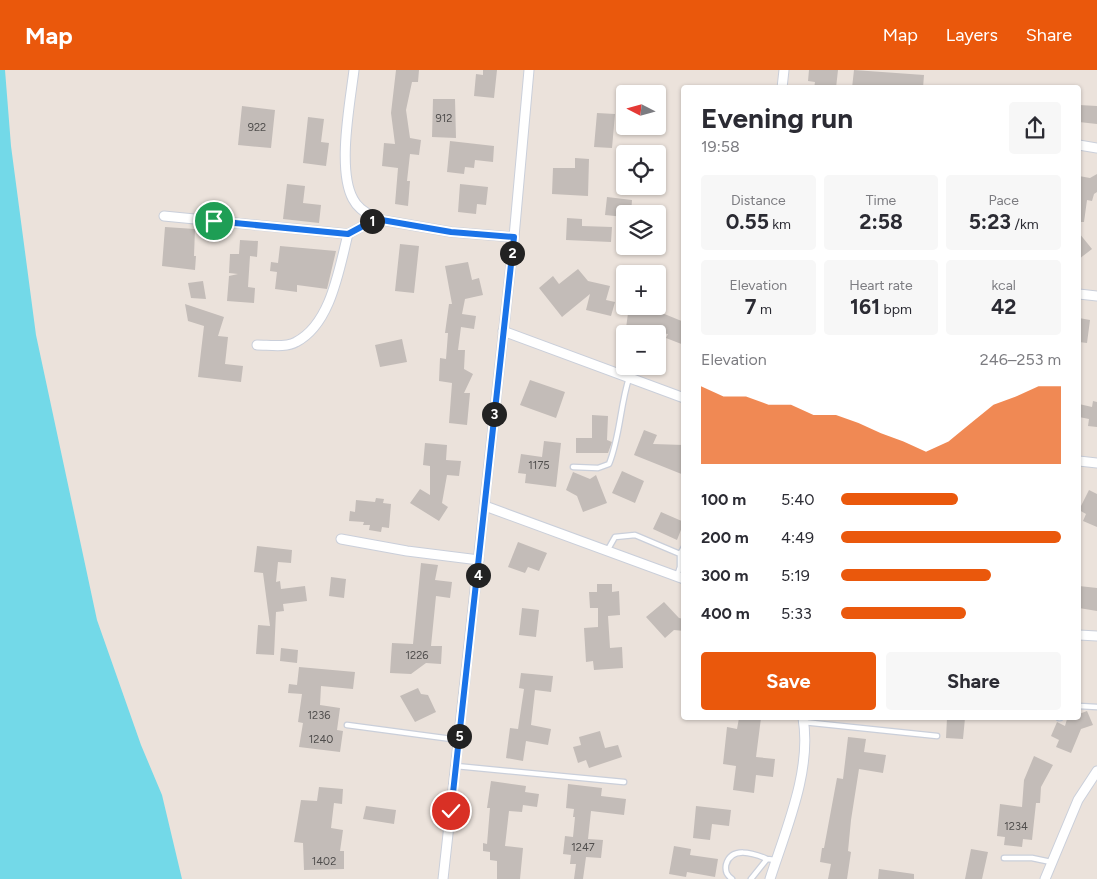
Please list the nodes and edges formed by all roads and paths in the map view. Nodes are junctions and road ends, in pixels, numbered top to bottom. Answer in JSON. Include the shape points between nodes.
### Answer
{"nodes":[{"id":1,"x":354,"y":70,"type":"edge"},
{"id":2,"x":529,"y":70,"type":"edge"},
{"id":3,"x":784,"y":70,"type":"edge"},
{"id":4,"x":782,"y":85,"type":"edge"},
{"id":5,"x":1081,"y":145,"type":"edge"},
{"id":6,"x":1097,"y":148,"type":"edge"},
{"id":7,"x":164,"y":216,"type":"dead end"},
{"id":8,"x":376,"y":219,"type":"junction"},
{"id":9,"x":348,"y":234,"type":"junction"},
{"id":10,"x":514,"y":237,"type":"junction"},
{"id":11,"x":1081,"y":294,"type":"edge"},
{"id":12,"x":1097,"y":296,"type":"edge"},
{"id":13,"x":503,"y":331,"type":"junction"},
{"id":14,"x":258,"y":344,"type":"dead end"},
{"id":15,"x":629,"y":378,"type":"junction"},
{"id":16,"x":681,"y":397,"type":"edge"},
{"id":17,"x":1081,"y":461,"type":"edge"},
{"id":18,"x":1097,"y":463,"type":"edge"},
{"id":19,"x":573,"y":466,"type":"dead end"},
{"id":20,"x":485,"y":506,"type":"junction"},
{"id":21,"x":341,"y":539,"type":"dead end"},
{"id":22,"x":607,"y":551,"type":"junction"},
{"id":23,"x":680,"y":554,"type":"joint"},
{"id":24,"x":479,"y":560,"type":"junction"},
{"id":25,"x":680,"y":578,"type":"edge"},
{"id":26,"x":1081,"y":635,"type":"edge"},
{"id":27,"x":1097,"y":636,"type":"edge"},
{"id":28,"x":1081,"y":706,"type":"edge"},
{"id":29,"x":1097,"y":707,"type":"edge"},
{"id":30,"x":803,"y":720,"type":"edge"},
{"id":31,"x":347,"y":725,"type":"dead end"},
{"id":32,"x":938,"y":736,"type":"dead end"},
{"id":33,"x":459,"y":740,"type":"junction"},
{"id":34,"x":456,"y":766,"type":"junction"},
{"id":35,"x":1097,"y":771,"type":"edge"},
{"id":36,"x":624,"y":782,"type":"dead end"},
{"id":37,"x":1004,"y":858,"type":"dead end"},
{"id":38,"x":772,"y":859,"type":"junction"},
{"id":39,"x":1051,"y":862,"type":"junction"},
{"id":40,"x":443,"y":879,"type":"edge"},
{"id":41,"x":732,"y":879,"type":"edge"},
{"id":42,"x":751,"y":879,"type":"edge"},
{"id":43,"x":770,"y":879,"type":"edge"},
{"id":44,"x":1045,"y":879,"type":"edge"}],
"edges":[{"from":1,"to":8,"type":"street","via":[[345,164],[348,185],[360,209]]},
{"from":2,"to":10,"type":"street"},
{"from":3,"to":4,"type":"street"},
{"from":5,"to":6,"type":"street"},
{"from":7,"to":9,"type":"street"},
{"from":8,"to":9,"type":"street"},
{"from":8,"to":10,"type":"street","via":[[451,232]]},
{"from":9,"to":14,"type":"street","via":[[335,288],[311,330],[295,343]]},
{"from":10,"to":13,"type":"street"},
{"from":11,"to":12,"type":"street"},
{"from":13,"to":15,"type":"street"},
{"from":13,"to":20,"type":"street"},
{"from":15,"to":16,"type":"street"},
{"from":15,"to":19,"type":"lane","via":[[622,397],[609,464],[598,468]]},
{"from":17,"to":18,"type":"street"},
{"from":20,"to":22,"type":"street"},
{"from":20,"to":24,"type":"street"},
{"from":21,"to":24,"type":"street"},
{"from":22,"to":23,"type":"lane","via":[[615,538],[635,535]]},
{"from":22,"to":25,"type":"street"},
{"from":23,"to":25,"type":"lane"},
{"from":24,"to":33,"type":"street"},
{"from":26,"to":27,"type":"street"},
{"from":28,"to":29,"type":"lane"},
{"from":30,"to":32,"type":"lane"},
{"from":30,"to":38,"type":"street","via":[[802,777]]},
{"from":31,"to":33,"type":"lane"},
{"from":33,"to":34,"type":"street"},
{"from":34,"to":36,"type":"lane"},
{"from":34,"to":40,"type":"street"},
{"from":35,"to":39,"type":"street","via":[[1078,800]]},
{"from":37,"to":39,"type":"lane"},
{"from":38,"to":41,"type":"lane","via":[[740,852],[734,854],[728,858],[726,868]]},
{"from":38,"to":42,"type":"lane"},
{"from":38,"to":43,"type":"street"},
{"from":39,"to":44,"type":"street"}]}
